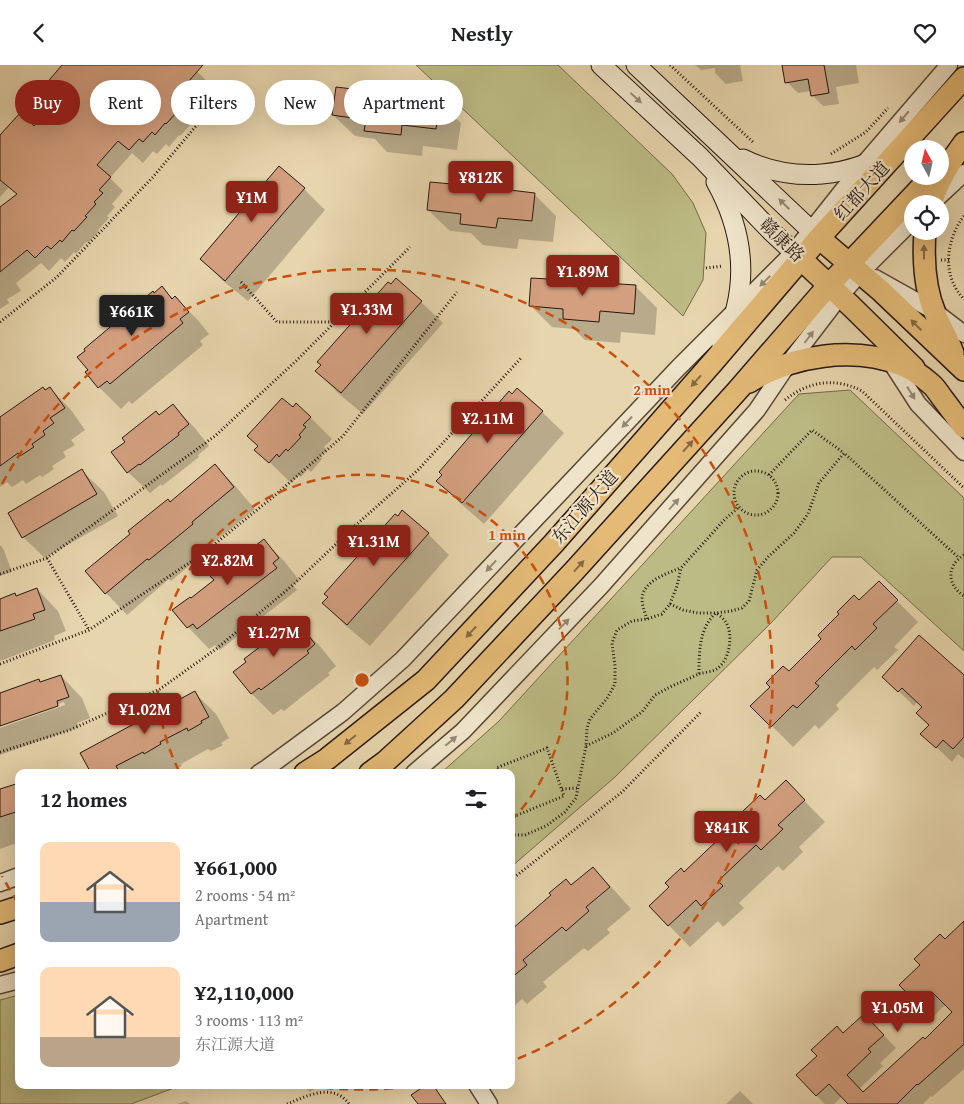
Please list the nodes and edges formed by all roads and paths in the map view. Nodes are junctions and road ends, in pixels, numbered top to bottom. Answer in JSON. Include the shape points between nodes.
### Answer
{"nodes":[{"id":1,"x":601,"y":65,"type":"edge"},
{"id":2,"x":636,"y":65,"type":"edge"},
{"id":3,"x":670,"y":65,"type":"edge"},
{"id":4,"x":949,"y":65,"type":"edge"},
{"id":5,"x":964,"y":78,"type":"edge"},
{"id":6,"x":890,"y":105,"type":"dead end"},
{"id":7,"x":928,"y":119,"type":"junction"},
{"id":8,"x":197,"y":125,"type":"edge"},
{"id":9,"x":964,"y":142,"type":"edge"},
{"id":10,"x":759,"y":148,"type":"dead end"},
{"id":11,"x":729,"y":151,"type":"junction"},
{"id":12,"x":829,"y":155,"type":"dead end"},
{"id":13,"x":700,"y":157,"type":"junction"},
{"id":14,"x":949,"y":158,"type":"edge"},
{"id":15,"x":863,"y":165,"type":"junction"},
{"id":16,"x":964,"y":173,"type":"edge"},
{"id":17,"x":925,"y":185,"type":"edge"},
{"id":18,"x":934,"y":195,"type":"edge"},
{"id":19,"x":940,"y":195,"type":"edge"},
{"id":20,"x":964,"y":216,"type":"edge"},
{"id":21,"x":904,"y":228,"type":"edge"},
{"id":22,"x":816,"y":234,"type":"junction"},
{"id":23,"x":925,"y":240,"type":"edge"},
{"id":24,"x":410,"y":247,"type":"dead end"},
{"id":25,"x":797,"y":255,"type":"junction"},
{"id":26,"x":857,"y":269,"type":"junction"},
{"id":27,"x":242,"y":282,"type":"dead end"},
{"id":28,"x":457,"y":293,"type":"dead end"},
{"id":29,"x":836,"y":293,"type":"junction"},
{"id":30,"x":964,"y":299,"type":"edge"},
{"id":31,"x":736,"y":311,"type":"junction"},
{"id":32,"x":934,"y":311,"type":"junction"},
{"id":33,"x":0,"y":322,"type":"edge"},
{"id":34,"x":335,"y":322,"type":"junction"},
{"id":35,"x":964,"y":333,"type":"edge"},
{"id":36,"x":522,"y":357,"type":"dead end"},
{"id":37,"x":713,"y":362,"type":"junction"},
{"id":38,"x":892,"y":362,"type":"junction"},
{"id":39,"x":788,"y":364,"type":"junction"},
{"id":40,"x":962,"y":368,"type":"edge"},
{"id":41,"x":932,"y":385,"type":"junction"},
{"id":42,"x":737,"y":391,"type":"junction"},
{"id":43,"x":782,"y":403,"type":"dead end"},
{"id":44,"x":964,"y":414,"type":"edge"},
{"id":45,"x":964,"y":427,"type":"edge"},
{"id":46,"x":964,"y":452,"type":"edge"},
{"id":47,"x":844,"y":453,"type":"junction"},
{"id":48,"x":768,"y":475,"type":"junction"},
{"id":49,"x":964,"y":488,"type":"edge"},
{"id":50,"x":738,"y":508,"type":"junction"},
{"id":51,"x":964,"y":555,"type":"edge"},
{"id":52,"x":47,"y":558,"type":"junction"},
{"id":53,"x":959,"y":558,"type":"junction"},
{"id":54,"x":680,"y":567,"type":"junction"},
{"id":55,"x":0,"y":574,"type":"edge"},
{"id":56,"x":964,"y":597,"type":"edge"},
{"id":57,"x":670,"y":604,"type":"junction"},
{"id":58,"x":716,"y":613,"type":"junction"},
{"id":59,"x":647,"y":619,"type":"junction"},
{"id":60,"x":89,"y":630,"type":"junction"},
{"id":61,"x":0,"y":664,"type":"edge"},
{"id":62,"x":699,"y":674,"type":"junction"},
{"id":63,"x":702,"y":711,"type":"dead end"},
{"id":64,"x":586,"y":746,"type":"junction"},
{"id":65,"x":0,"y":752,"type":"edge"},
{"id":66,"x":265,"y":769,"type":"edge"},
{"id":67,"x":312,"y":769,"type":"edge"},
{"id":68,"x":375,"y":769,"type":"edge"},
{"id":69,"x":419,"y":769,"type":"edge"},
{"id":70,"x":496,"y":769,"type":"edge"},
{"id":71,"x":578,"y":788,"type":"junction"},
{"id":72,"x":562,"y":789,"type":"junction"},
{"id":73,"x":515,"y":814,"type":"edge"},
{"id":74,"x":515,"y":835,"type":"edge"},
{"id":75,"x":15,"y":877,"type":"edge"},
{"id":76,"x":515,"y":877,"type":"edge"},
{"id":77,"x":0,"y":883,"type":"edge"},
{"id":78,"x":15,"y":908,"type":"edge"},
{"id":79,"x":0,"y":913,"type":"edge"},
{"id":80,"x":15,"y":955,"type":"edge"},
{"id":81,"x":0,"y":961,"type":"edge"},
{"id":82,"x":15,"y":981,"type":"edge"},
{"id":83,"x":0,"y":985,"type":"edge"},
{"id":84,"x":480,"y":1089,"type":"edge"},
{"id":85,"x":287,"y":1104,"type":"edge"},
{"id":86,"x":349,"y":1104,"type":"edge"},
{"id":87,"x":489,"y":1104,"type":"edge"}],
"edges":[{"from":1,"to":13,"type":"main road","name":"赣康路","one_way":true},
{"from":2,"to":11,"type":"main road","name":"赣康路"},
{"from":3,"to":10,"type":"path"},
{"from":4,"to":15,"type":"street","one_way":true},
{"from":5,"to":7,"type":"main road","name":"红都大道"},
{"from":6,"to":12,"type":"path","via":[[866,132]]},
{"from":7,"to":15,"type":"main road","via":[[901,145]]},
{"from":7,"to":22,"type":"main road","name":"红都大道"},
{"from":8,"to":33,"type":"path","via":[[153,177],[58,277]]},
{"from":9,"to":14,"type":"main road"},
{"from":9,"to":18,"type":"main road","via":[[943,174]]},
{"from":11,"to":15,"type":"main road","via":[[762,167],[798,174],[834,173]]},
{"from":22,"to":11,"type":"main road","name":"赣康路","one_way":true},
{"from":13,"to":25,"type":"main road","name":"赣康路"},
{"from":13,"to":31,"type":"main road","via":[[725,198],[737,232],[741,269]]},
{"from":15,"to":22,"type":"street"},
{"from":16,"to":19,"type":"street"},
{"from":17,"to":26,"type":"main road"},
{"from":20,"to":30,"type":"path","via":[[953,233],[948,256],[951,277]]},
{"from":21,"to":26,"type":"street"},
{"from":22,"to":25,"type":"main road","name":"东江源大道"},
{"from":22,"to":26,"type":"main road","name":"赣康路"},
{"from":32,"to":23,"type":"main road","one_way":true,"via":[[925,271]]},
{"from":24,"to":34,"type":"path"},
{"from":25,"to":29,"type":"main road","name":"赣康路"},
{"from":25,"to":31,"type":"street","one_way":true},
{"from":25,"to":37,"type":"main road","name":"东江源大道"},
{"from":26,"to":29,"type":"main road","name":"东江源大道"},
{"from":26,"to":32,"type":"street"},
{"from":40,"to":26,"type":"main road","name":"赣康路","one_way":true},
{"from":27,"to":34,"type":"path","via":[[277,322]]},
{"from":28,"to":60,"type":"path","via":[[342,436],[201,555]]},
{"from":29,"to":38,"type":"street"},
{"from":39,"to":29,"type":"street","one_way":true},
{"from":29,"to":41,"type":"main road","name":"赣康路"},
{"from":29,"to":42,"type":"main road","name":"东江源大道"},
{"from":31,"to":37,"type":"main road"},
{"from":31,"to":66,"type":"street","one_way":true,"via":[[403,659],[343,712]]},
{"from":32,"to":35,"type":"street"},
{"from":32,"to":40,"type":"main road"},
{"from":34,"to":52,"type":"path","via":[[215,436]]},
{"from":36,"to":65,"type":"path","via":[[418,470],[293,585],[216,649],[160,689],[70,730]]},
{"from":37,"to":67,"type":"main road","name":"东江源大道","one_way":true,"via":[[554,543],[426,679]]},
{"from":38,"to":39,"type":"main road","via":[[849,355]]},
{"from":38,"to":41,"type":"main road"},
{"from":38,"to":46,"type":"street","one_way":true,"via":[[918,404]]},
{"from":39,"to":42,"type":"main road","via":[[763,374]]},
{"from":69,"to":39,"type":"street","one_way":true,"via":[[463,731],[601,586],[757,410]]},
{"from":41,"to":44,"type":"main road","name":"赣康路"},
{"from":41,"to":45,"type":"main road"},
{"from":68,"to":42,"type":"main road","name":"东江源大道","one_way":true,"via":[[454,699]]},
{"from":43,"to":49,"type":"path","via":[[794,393],[813,385],[833,383],[862,391]]},
{"from":47,"to":48,"type":"path","via":[[812,430]]},
{"from":47,"to":53,"type":"path"},
{"from":47,"to":58,"type":"path","via":[[819,483],[808,514],[794,533],[757,570],[749,601],[742,608]]},
{"from":48,"to":50,"type":"path","via":[[753,471],[739,478],[733,493]]},
{"from":48,"to":50,"type":"path","via":[[774,480],[778,495],[772,509],[759,516],[744,513]]},
{"from":50,"to":54,"type":"path"},
{"from":51,"to":53,"type":"path"},
{"from":52,"to":55,"type":"path"},
{"from":52,"to":60,"type":"path"},
{"from":53,"to":56,"type":"path","via":[[951,571],[951,578],[957,592]]},
{"from":54,"to":57,"type":"path"},
{"from":54,"to":59,"type":"path","via":[[653,581],[645,590],[642,600]]},
{"from":57,"to":58,"type":"path","via":[[698,613]]},
{"from":57,"to":59,"type":"path","via":[[662,614]]},
{"from":58,"to":62,"type":"path","via":[[708,620],[702,633]]},
{"from":58,"to":62,"type":"path","via":[[726,621],[731,643],[719,668]]},
{"from":59,"to":64,"type":"path","via":[[632,621],[617,630],[612,643],[615,684],[590,719]]},
{"from":60,"to":61,"type":"path"},
{"from":62,"to":64,"type":"path","via":[[654,695],[642,712],[613,733]]},
{"from":63,"to":76,"type":"path","via":[[622,792]]},
{"from":64,"to":71,"type":"path"},
{"from":70,"to":72,"type":"path","via":[[547,748]]},
{"from":71,"to":72,"type":"path"},
{"from":71,"to":74,"type":"path","via":[[576,798],[565,812],[546,826],[525,835]]},
{"from":72,"to":73,"type":"path","via":[[564,796]]},
{"from":75,"to":77,"type":"street"},
{"from":78,"to":79,"type":"main road"},
{"from":80,"to":81,"type":"main road"},
{"from":82,"to":83,"type":"street"},
{"from":84,"to":87,"type":"street"},
{"from":85,"to":86,"type":"path","via":[[330,1092]]}]}
